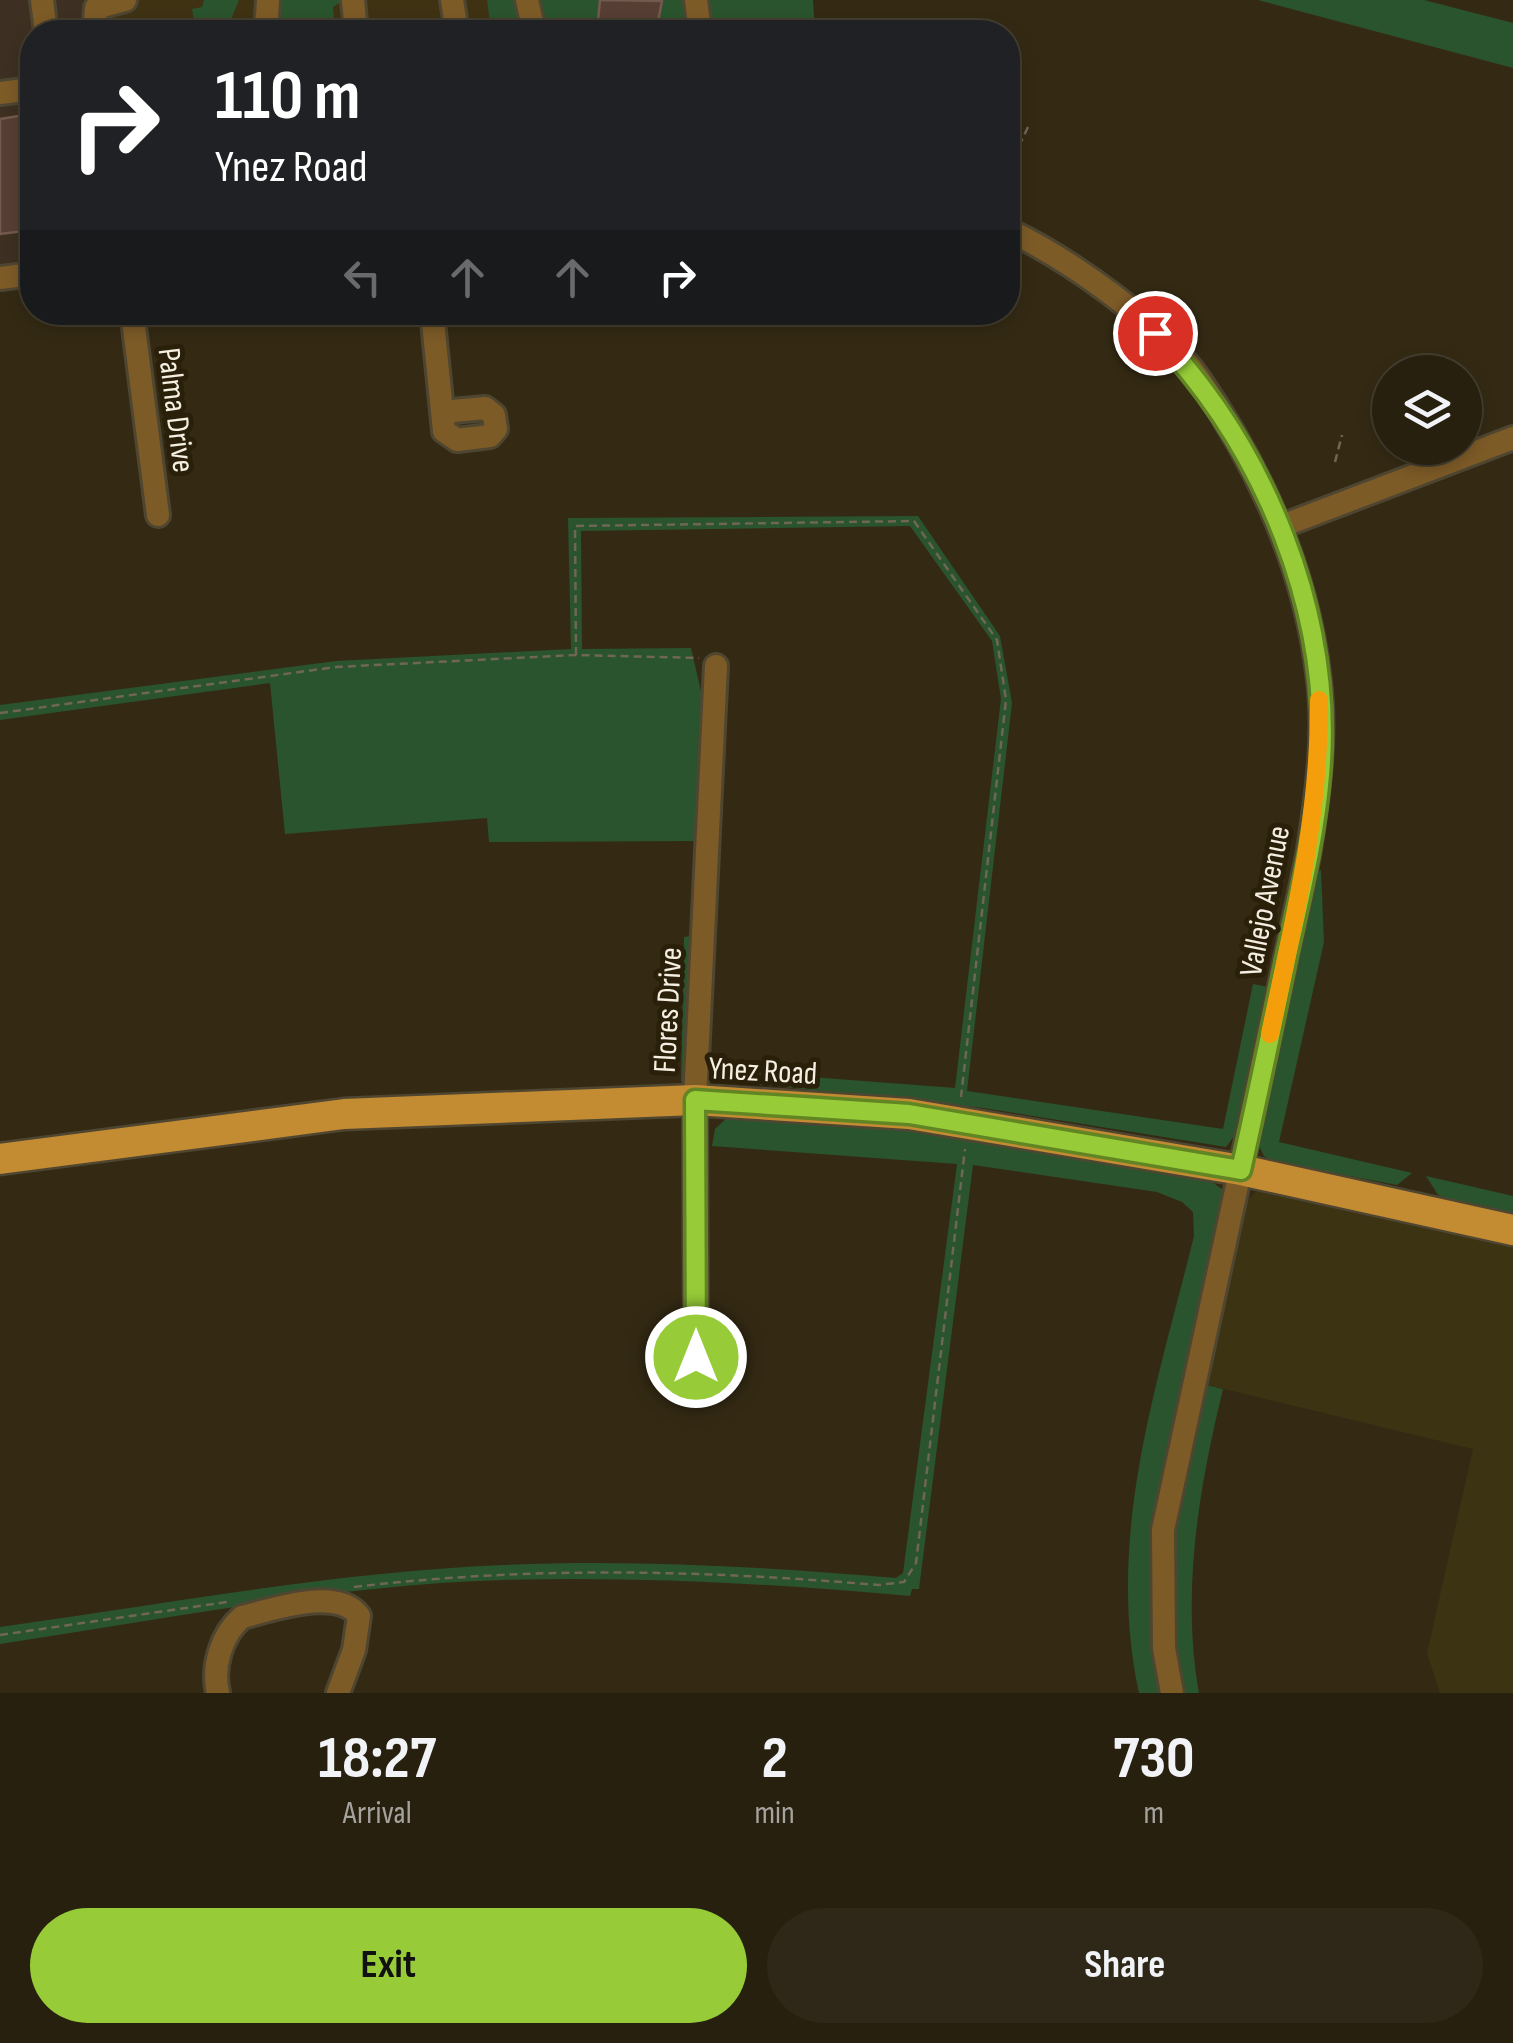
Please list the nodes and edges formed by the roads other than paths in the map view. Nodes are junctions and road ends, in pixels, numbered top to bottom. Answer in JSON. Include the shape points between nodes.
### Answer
{"nodes":[{"id":1,"x":125,"y":0,"type":"edge"},
{"id":2,"x":93,"y":4,"type":"edge"},
{"id":3,"x":1020,"y":237,"type":"edge"},
{"id":4,"x":134,"y":325,"type":"edge"},
{"id":5,"x":433,"y":325,"type":"edge"},
{"id":6,"x":442,"y":412,"type":"dead end"},
{"id":7,"x":1513,"y":438,"type":"edge"},
{"id":8,"x":158,"y":515,"type":"dead end"},
{"id":9,"x":1282,"y":526,"type":"junction"},
{"id":10,"x":716,"y":666,"type":"road end"},
{"id":11,"x":695,"y":1100,"type":"junction"},
{"id":12,"x":0,"y":1159,"type":"edge"},
{"id":13,"x":1241,"y":1170,"type":"junction"},
{"id":14,"x":1513,"y":1230,"type":"edge"},
{"id":15,"x":696,"y":1357,"type":"dead end"},
{"id":16,"x":218,"y":1693,"type":"edge"},
{"id":17,"x":338,"y":1693,"type":"edge"},
{"id":18,"x":1172,"y":1693,"type":"edge"}],
"edges":[{"from":1,"to":2,"type":"street"},
{"from":3,"to":9,"type":"street","name":"Vallejo Avenue","via":[[1100,287],[1198,378]]},
{"from":4,"to":8,"type":"street","name":"Palma Drive"},
{"from":5,"to":6,"type":"street"},
{"from":7,"to":9,"type":"street"},
{"from":9,"to":13,"type":"street","name":"Vallejo Avenue","via":[[1319,682],[1320,774]]},
{"from":10,"to":11,"type":"street","name":"Flores Drive"},
{"from":11,"to":12,"type":"main road","name":"Ynez Road","via":[[344,1114]]},
{"from":11,"to":13,"type":"main road","name":"Ynez Road","via":[[909,1114]]},
{"from":11,"to":15,"type":"street","name":"Flores Drive"},
{"from":13,"to":14,"type":"main road","name":"Ynez Road"},
{"from":13,"to":18,"type":"street","name":"Vallejo Avenue","via":[[1163,1530],[1163,1632]]},
{"from":16,"to":17,"type":"street","via":[[218,1657],[242,1617],[334,1602],[358,1616]]}]}
